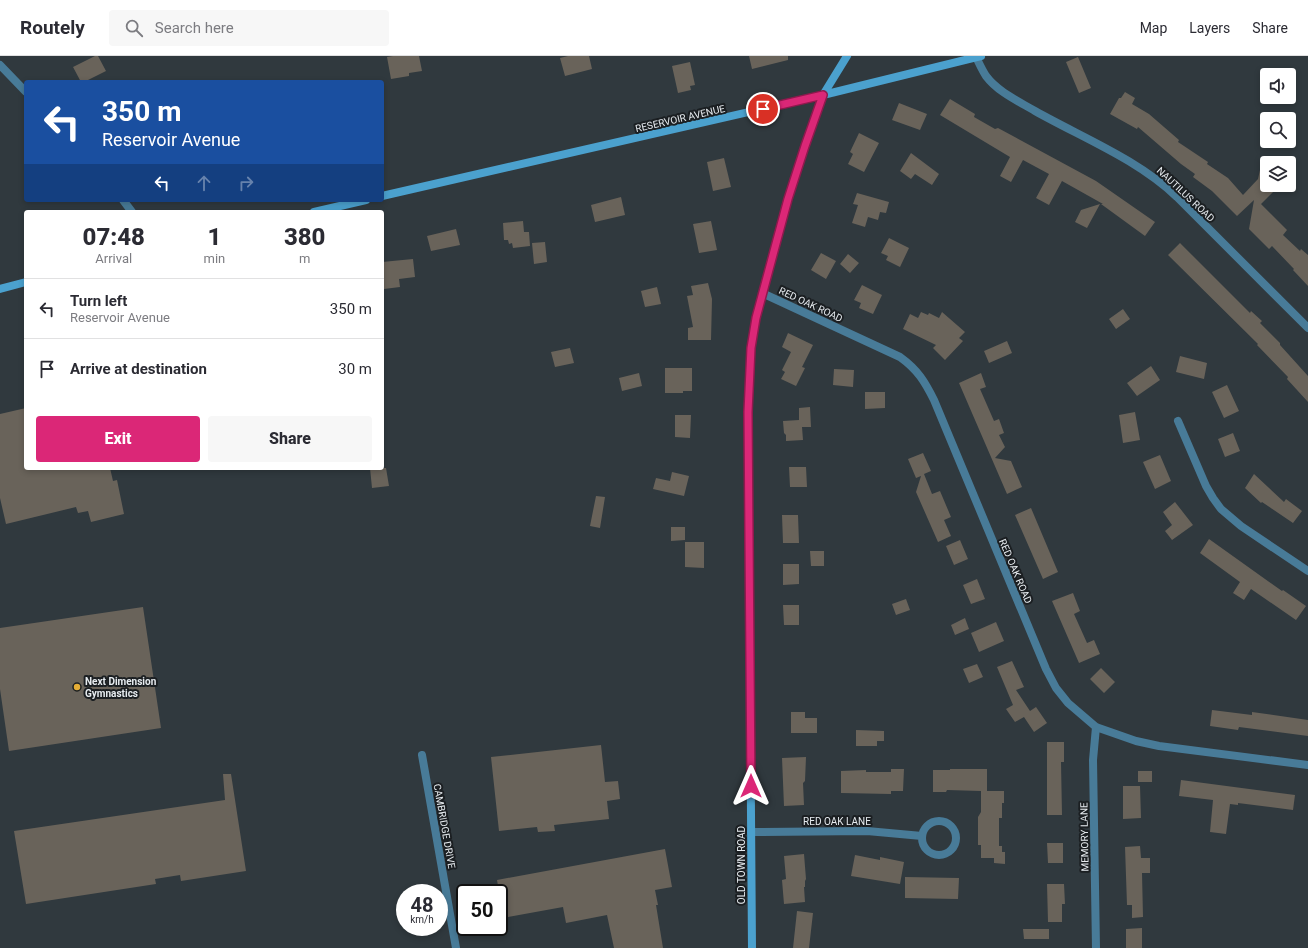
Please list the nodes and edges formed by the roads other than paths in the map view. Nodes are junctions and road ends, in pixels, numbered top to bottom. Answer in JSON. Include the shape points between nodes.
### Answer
{"nodes":[{"id":1,"x":847,"y":56,"type":"edge"},
{"id":2,"x":978,"y":57,"type":"edge"},
{"id":3,"x":0,"y":65,"type":"edge"},
{"id":4,"x":24,"y":90,"type":"edge"},
{"id":5,"x":823,"y":95,"type":"junction"},
{"id":6,"x":384,"y":196,"type":"edge"},
{"id":7,"x":357,"y":202,"type":"edge"},
{"id":8,"x":323,"y":210,"type":"edge"},
{"id":9,"x":24,"y":283,"type":"edge"},
{"id":10,"x":0,"y":289,"type":"edge"},
{"id":11,"x":762,"y":293,"type":"junction"},
{"id":12,"x":1308,"y":328,"type":"edge"},
{"id":13,"x":1178,"y":421,"type":"dead end"},
{"id":14,"x":1308,"y":571,"type":"edge"},
{"id":15,"x":1096,"y":727,"type":"junction"},
{"id":16,"x":422,"y":755,"type":"dead end"},
{"id":17,"x":1308,"y":765,"type":"edge"},
{"id":18,"x":751,"y":832,"type":"junction"},
{"id":19,"x":922,"y":836,"type":"junction"},
{"id":20,"x":456,"y":948,"type":"edge"},
{"id":21,"x":752,"y":948,"type":"edge"},
{"id":22,"x":1096,"y":948,"type":"edge"}],
"edges":[{"from":1,"to":5,"type":"main road","name":"OLD TOWN ROAD"},
{"from":2,"to":5,"type":"main road","name":"RESERVOIR AVENUE"},
{"from":2,"to":12,"type":"street","name":"NAUTILUS ROAD","via":[[987,76],[1004,93],[1157,179]]},
{"from":3,"to":4,"type":"street"},
{"from":5,"to":6,"type":"main road","name":"RESERVOIR AVENUE"},
{"from":5,"to":11,"type":"main road","name":"OLD TOWN ROAD","via":[[788,199]]},
{"from":7,"to":8,"type":"main road"},
{"from":9,"to":10,"type":"main road"},
{"from":11,"to":15,"type":"street","name":"RED OAK ROAD","via":[[900,357],[912,365],[934,400],[1046,670],[1068,703]]},
{"from":11,"to":18,"type":"main road","name":"OLD TOWN ROAD","via":[[751,348],[748,412]]},
{"from":13,"to":14,"type":"street","via":[[1206,486],[1221,509],[1241,526]]},
{"from":15,"to":17,"type":"street","name":"RED OAK ROAD","via":[[1159,746]]},
{"from":15,"to":22,"type":"street","name":"MEMORY LANE"},
{"from":16,"to":20,"type":"street","name":"CAMBRIDGE DRIVE"},
{"from":18,"to":19,"type":"street","name":"RED OAK LANE","via":[[867,831]]},
{"from":18,"to":21,"type":"main road","name":"OLD TOWN ROAD"},
{"from":19,"to":19,"type":"street","via":[[926,849],[937,855],[950,851],[956,840],[952,828],[941,821],[929,825]]}]}
